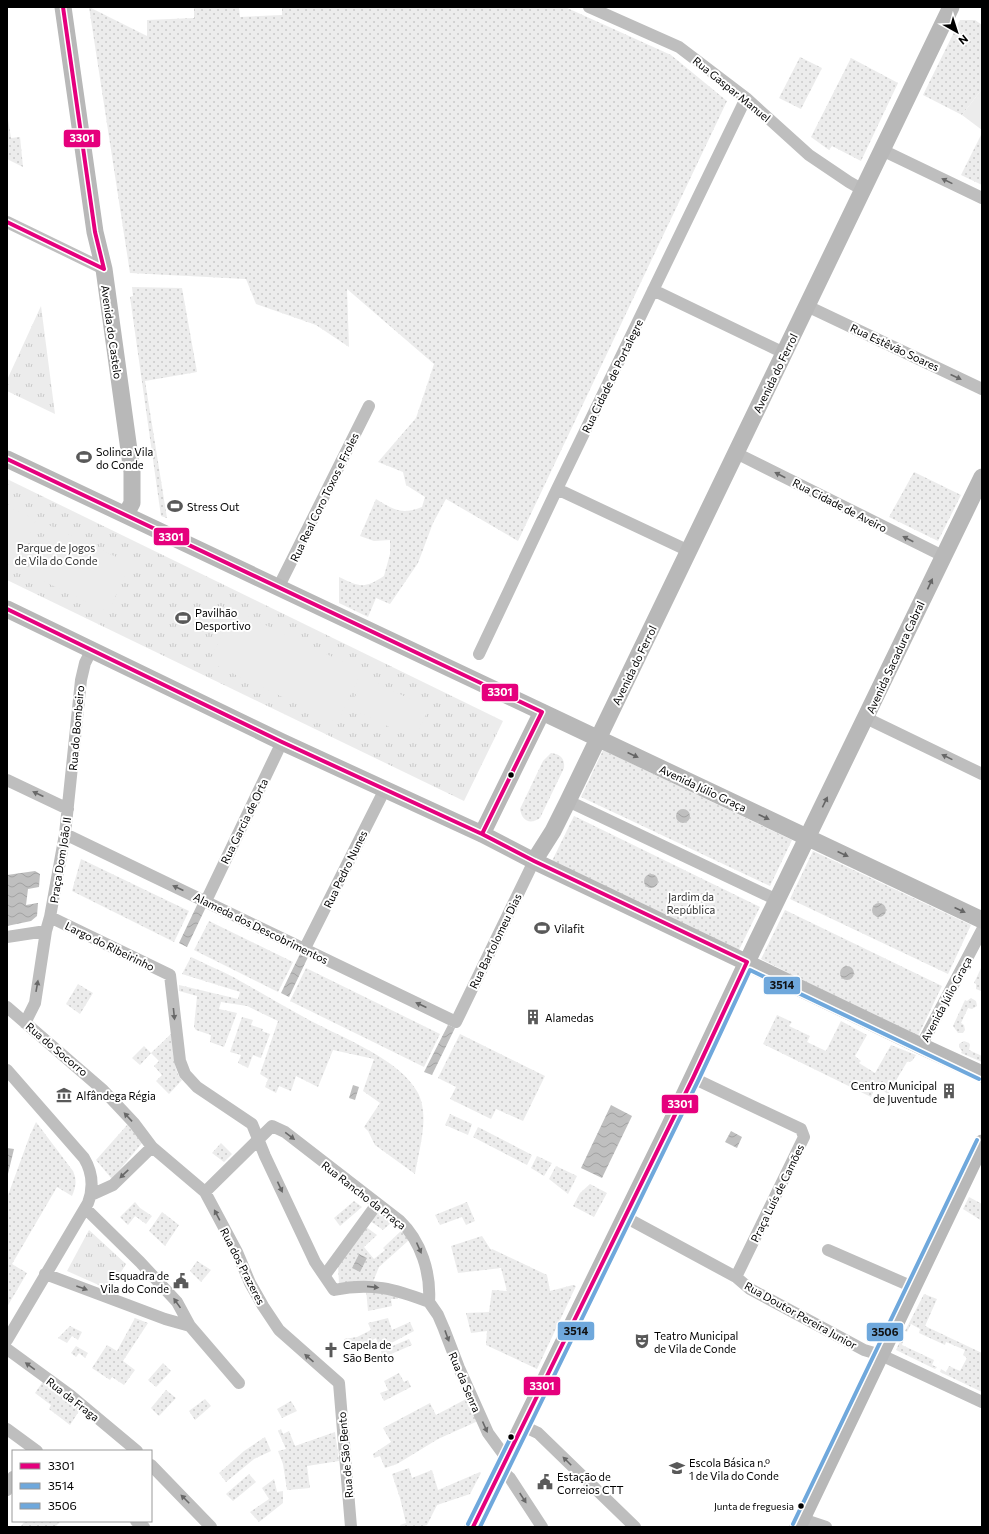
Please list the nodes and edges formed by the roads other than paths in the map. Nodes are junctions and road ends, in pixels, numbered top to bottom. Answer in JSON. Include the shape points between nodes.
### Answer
{"nodes":[{"id":1,"x":951,"y":7,"type":"edge"},
{"id":2,"x":61,"y":8,"type":"edge"},
{"id":3,"x":594,"y":8,"type":"edge"},
{"id":4,"x":746,"y":98,"type":"junction"},
{"id":5,"x":882,"y":150,"type":"junction"},
{"id":6,"x":863,"y":190,"type":"junction"},
{"id":7,"x":982,"y":198,"type":"edge"},
{"id":8,"x":7,"y":222,"type":"edge"},
{"id":9,"x":104,"y":269,"type":"junction"},
{"id":10,"x":653,"y":290,"type":"junction"},
{"id":11,"x":807,"y":306,"type":"junction"},
{"id":12,"x":784,"y":353,"type":"junction"},
{"id":13,"x":982,"y":389,"type":"edge"},
{"id":14,"x":369,"y":406,"type":"dead end"},
{"id":15,"x":736,"y":453,"type":"junction"},
{"id":16,"x":7,"y":458,"type":"edge"},
{"id":17,"x":982,"y":477,"type":"edge"},
{"id":18,"x":557,"y":489,"type":"junction"},
{"id":19,"x":126,"y":514,"type":"junction"},
{"id":20,"x":689,"y":551,"type":"junction"},
{"id":21,"x":943,"y":556,"type":"junction"},
{"id":22,"x":278,"y":588,"type":"junction"},
{"id":23,"x":7,"y":609,"type":"edge"},
{"id":24,"x":92,"y":649,"type":"junction"},
{"id":25,"x":479,"y":654,"type":"dead end"},
{"id":26,"x":542,"y":712,"type":"junction"},
{"id":27,"x":866,"y":718,"type":"junction"},
{"id":28,"x":598,"y":739,"type":"junction"},
{"id":29,"x":282,"y":742,"type":"junction"},
{"id":30,"x":982,"y":774,"type":"edge"},
{"id":31,"x":7,"y":780,"type":"edge"},
{"id":32,"x":385,"y":789,"type":"junction"},
{"id":33,"x":568,"y":801,"type":"junction"},
{"id":34,"x":68,"y":808,"type":"junction"},
{"id":35,"x":65,"y":834,"type":"junction"},
{"id":36,"x":482,"y":834,"type":"junction"},
{"id":37,"x":808,"y":837,"type":"junction"},
{"id":38,"x":534,"y":861,"type":"junction"},
{"id":39,"x":777,"y":900,"type":"junction"},
{"id":40,"x":206,"y":901,"type":"junction"},
{"id":41,"x":50,"y":917,"type":"junction"},
{"id":42,"x":982,"y":920,"type":"edge"},
{"id":43,"x":982,"y":930,"type":"edge"},
{"id":44,"x":46,"y":931,"type":"junction"},
{"id":45,"x":7,"y":937,"type":"edge"},
{"id":46,"x":306,"y":948,"type":"junction"},
{"id":47,"x":747,"y":962,"type":"junction"},
{"id":48,"x":7,"y":1007,"type":"edge"},
{"id":49,"x":456,"y":1022,"type":"joint"},
{"id":50,"x":25,"y":1023,"type":"junction"},
{"id":51,"x":921,"y":1046,"type":"junction"},
{"id":52,"x":7,"y":1070,"type":"edge"},
{"id":53,"x":982,"y":1074,"type":"edge"},
{"id":54,"x":693,"y":1078,"type":"junction"},
{"id":55,"x":259,"y":1138,"type":"junction"},
{"id":56,"x":982,"y":1143,"type":"edge"},
{"id":57,"x":152,"y":1148,"type":"junction"},
{"id":58,"x":205,"y":1192,"type":"junction"},
{"id":59,"x":91,"y":1195,"type":"junction"},
{"id":60,"x":377,"y":1204,"type":"junction"},
{"id":61,"x":85,"y":1208,"type":"junction"},
{"id":62,"x":625,"y":1217,"type":"junction"},
{"id":63,"x":828,"y":1250,"type":"dead end"},
{"id":64,"x":45,"y":1274,"type":"junction"},
{"id":65,"x":325,"y":1275,"type":"junction"},
{"id":66,"x":736,"y":1277,"type":"junction"},
{"id":67,"x":913,"y":1287,"type":"junction"},
{"id":68,"x":429,"y":1302,"type":"junction"},
{"id":69,"x":190,"y":1326,"type":"junction"},
{"id":70,"x":7,"y":1340,"type":"edge"},
{"id":71,"x":7,"y":1349,"type":"edge"},
{"id":72,"x":881,"y":1355,"type":"junction"},
{"id":73,"x":239,"y":1383,"type":"dead end"},
{"id":74,"x":339,"y":1383,"type":"joint"},
{"id":75,"x":982,"y":1402,"type":"edge"},
{"id":76,"x":523,"y":1426,"type":"junction"},
{"id":77,"x":7,"y":1429,"type":"edge"},
{"id":78,"x":30,"y":1449,"type":"edge"},
{"id":79,"x":136,"y":1450,"type":"edge"},
{"id":80,"x":504,"y":1464,"type":"junction"},
{"id":81,"x":152,"y":1465,"type":"edge"},
{"id":82,"x":12,"y":1479,"type":"edge"},
{"id":83,"x":7,"y":1490,"type":"edge"},
{"id":84,"x":800,"y":1523,"type":"edge"},
{"id":85,"x":211,"y":1527,"type":"edge"},
{"id":86,"x":351,"y":1527,"type":"edge"},
{"id":87,"x":474,"y":1527,"type":"edge"},
{"id":88,"x":541,"y":1527,"type":"edge"},
{"id":89,"x":635,"y":1527,"type":"edge"},
{"id":90,"x":826,"y":1527,"type":"edge"}],
"edges":[{"from":1,"to":5,"type":"street","name":"Avenida do Ferrol"},
{"from":2,"to":9,"type":"street","name":"Avenida do Castelo","via":[[95,232]]},
{"from":3,"to":4,"type":"street","name":"Rua Gaspar Manuel","via":[[679,47]]},
{"from":4,"to":6,"type":"street","name":"Rua Gaspar Manuel","via":[[809,155]]},
{"from":4,"to":10,"type":"street","name":"Rua Cidade de Portalegre"},
{"from":5,"to":6,"type":"street","name":"Avenida do Ferrol"},
{"from":7,"to":5,"type":"street","one_way":true},
{"from":6,"to":11,"type":"street","name":"Avenida do Ferrol"},
{"from":8,"to":9,"type":"street"},
{"from":9,"to":19,"type":"street","name":"Avenida do Castelo","via":[[132,472],[132,503]]},
{"from":10,"to":12,"type":"street"},
{"from":10,"to":18,"type":"street","name":"Rua Cidade de Portalegre"},
{"from":11,"to":12,"type":"street","name":"Avenida do Ferrol"},
{"from":11,"to":13,"type":"street","name":"Rua Estêvão Soares","one_way":true},
{"from":12,"to":15,"type":"street","name":"Avenida do Ferrol"},
{"from":14,"to":22,"type":"street","name":"Rua Real Coro Toxos e Froles"},
{"from":15,"to":20,"type":"street","name":"Avenida do Ferrol"},
{"from":21,"to":15,"type":"street","name":"Rua Cidade de Aveiro","one_way":true},
{"from":16,"to":19,"type":"street","name":"Avenida Júlio Graça"},
{"from":17,"to":21,"type":"street","name":"Avenida Sacadura Cabral"},
{"from":18,"to":20,"type":"street"},
{"from":18,"to":25,"type":"street","name":"Rua Cidade de Portalegre"},
{"from":19,"to":22,"type":"street","name":"Avenida Júlio Graça"},
{"from":20,"to":28,"type":"street","name":"Avenida do Ferrol"},
{"from":27,"to":21,"type":"street","name":"Avenida Sacadura Cabral","one_way":true},
{"from":22,"to":26,"type":"street","name":"Avenida Júlio Graça"},
{"from":23,"to":24,"type":"street","name":"Avenida Júlio Graça"},
{"from":24,"to":29,"type":"street","name":"Avenida Júlio Graça"},
{"from":24,"to":34,"type":"street","name":"Rua do Bombeiro","via":[[81,680]]},
{"from":26,"to":28,"type":"street","name":"Avenida Júlio Graça"},
{"from":26,"to":36,"type":"street"},
{"from":30,"to":27,"type":"street","one_way":true},
{"from":37,"to":27,"type":"street","name":"Avenida Sacadura Cabral","one_way":true},
{"from":28,"to":33,"type":"street"},
{"from":28,"to":37,"type":"street","name":"Avenida Júlio Graça","one_way":true},
{"from":29,"to":32,"type":"street","name":"Avenida Júlio Graça"},
{"from":29,"to":40,"type":"street","name":"Rua Garcia de Orta"},
{"from":34,"to":31,"type":"street","name":"Praça Dom João II","one_way":true},
{"from":32,"to":36,"type":"street","name":"Avenida Júlio Graça"},
{"from":32,"to":46,"type":"street","name":"Rua Pedro Nunes"},
{"from":33,"to":38,"type":"street"},
{"from":33,"to":39,"type":"street"},
{"from":34,"to":35,"type":"street","name":"Praça Dom João II"},
{"from":40,"to":35,"type":"street","name":"Alameda dos Descobrimentos","one_way":true},
{"from":35,"to":41,"type":"street","name":"Praça Dom João II"},
{"from":36,"to":38,"type":"street","name":"Avenida Júlio Graça"},
{"from":37,"to":39,"type":"street"},
{"from":37,"to":42,"type":"street","name":"Avenida Júlio Graça","one_way":true},
{"from":38,"to":47,"type":"street","name":"Avenida Júlio Graça"},
{"from":38,"to":49,"type":"street","name":"Rua Bartolomeu Dias"},
{"from":39,"to":47,"type":"street"},
{"from":40,"to":46,"type":"street","name":"Alameda dos Descobrimentos"},
{"from":41,"to":44,"type":"street","name":"Praça Dom João II"},
{"from":41,"to":55,"type":"street","name":"Largo do Ribeirinho","one_way":true,"via":[[170,975],[180,1061],[185,1074],[197,1087],[252,1124]]},
{"from":43,"to":51,"type":"street","name":"Avenida Júlio Graça"},
{"from":44,"to":45,"type":"street"},
{"from":50,"to":44,"type":"street","name":"Praça Dom João II","one_way":true,"via":[[35,1003]]},
{"from":49,"to":46,"type":"street","name":"Alameda dos Descobrimentos","one_way":true},
{"from":47,"to":51,"type":"street","name":"Avenida Júlio Graça"},
{"from":47,"to":54,"type":"street"},
{"from":48,"to":50,"type":"street","name":"Rua do Socorro"},
{"from":57,"to":50,"type":"street","name":"Rua do Socorro","one_way":true,"via":[[134,1123],[103,1090]]},
{"from":51,"to":53,"type":"street","name":"Avenida Júlio Graça"},
{"from":52,"to":59,"type":"street","via":[[84,1158],[91,1173]]},
{"from":54,"to":62,"type":"street"},
{"from":54,"to":66,"type":"street","name":"Praça Luís de Camões","via":[[800,1129],[804,1137]]},
{"from":55,"to":58,"type":"street"},
{"from":55,"to":60,"type":"street","name":"Rua Rancho da Praça","one_way":true,"via":[[272,1126],[285,1132]]},
{"from":55,"to":65,"type":"street","one_way":true,"via":[[315,1262]]},
{"from":56,"to":67,"type":"street"},
{"from":57,"to":58,"type":"street","name":"Rua dos Prazeres"},
{"from":57,"to":59,"type":"street","one_way":true,"via":[[113,1184]]},
{"from":74,"to":58,"type":"street","name":"Rua dos Prazeres","one_way":true,"via":[[279,1330],[250,1283],[237,1252]]},
{"from":59,"to":61,"type":"street"},
{"from":60,"to":65,"type":"street"},
{"from":60,"to":68,"type":"street","name":"Rua Rancho da Praça","one_way":true,"via":[[409,1229],[421,1253],[430,1290]]},
{"from":61,"to":64,"type":"street"},
{"from":69,"to":61,"type":"street","one_way":true,"via":[[177,1302]]},
{"from":62,"to":66,"type":"street","name":"Rua Doutor Pereira Junior"},
{"from":62,"to":76,"type":"street"},
{"from":63,"to":67,"type":"street"},
{"from":64,"to":69,"type":"street","one_way":true},
{"from":64,"to":70,"type":"street"},
{"from":65,"to":68,"type":"street","one_way":true,"via":[[334,1290],[379,1287],[396,1290]]},
{"from":66,"to":72,"type":"street","name":"Rua Doutor Pereira Junior","via":[[750,1289],[837,1336],[864,1350]]},
{"from":67,"to":72,"type":"street"},
{"from":68,"to":80,"type":"street","name":"Rua da Senra","one_way":true,"via":[[438,1315],[459,1368]]},
{"from":69,"to":73,"type":"street"},
{"from":79,"to":71,"type":"street","name":"Rua da Fraga","one_way":true,"via":[[70,1395]]},
{"from":72,"to":75,"type":"street","name":"Rua Doutor Pereira Junior"},
{"from":72,"to":84,"type":"street"},
{"from":74,"to":86,"type":"street","name":"Rua de São Bento"},
{"from":76,"to":80,"type":"street"},
{"from":89,"to":76,"type":"street","one_way":true,"via":[[538,1433]]},
{"from":77,"to":78,"type":"street"},
{"from":80,"to":87,"type":"street"},
{"from":80,"to":88,"type":"street","name":"Rua da Senra","one_way":true},
{"from":85,"to":81,"type":"street","one_way":true},
{"from":82,"to":83,"type":"street"},
{"from":84,"to":90,"type":"street"}]}
